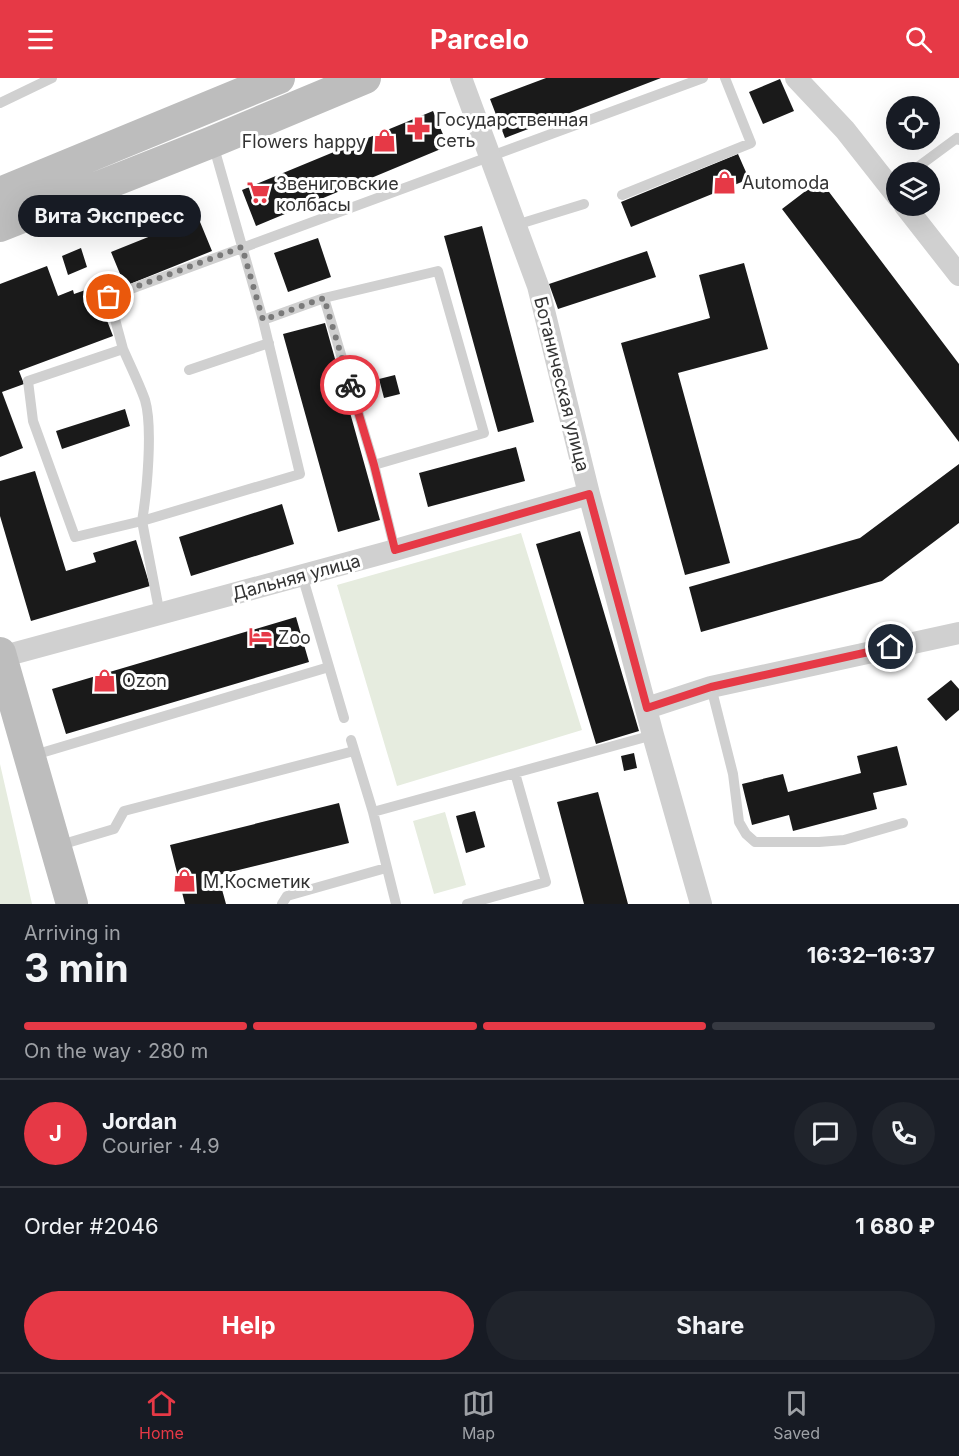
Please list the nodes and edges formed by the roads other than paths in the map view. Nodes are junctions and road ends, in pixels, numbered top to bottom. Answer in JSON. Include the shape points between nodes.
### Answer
{"nodes":[{"id":1,"x":52,"y":78,"type":"edge"},
{"id":2,"x":279,"y":78,"type":"edge"},
{"id":3,"x":365,"y":78,"type":"edge"},
{"id":4,"x":461,"y":78,"type":"edge"},
{"id":5,"x":703,"y":78,"type":"edge"},
{"id":6,"x":725,"y":78,"type":"edge"},
{"id":7,"x":796,"y":78,"type":"edge"},
{"id":8,"x":0,"y":103,"type":"edge"},
{"id":9,"x":958,"y":138,"type":"edge"},
{"id":10,"x":212,"y":142,"type":"junction"},
{"id":11,"x":491,"y":156,"type":"junction"},
{"id":12,"x":925,"y":162,"type":"edge"},
{"id":13,"x":886,"y":179,"type":"edge"},
{"id":14,"x":0,"y":193,"type":"edge"},
{"id":15,"x":622,"y":195,"type":"dead end"},
{"id":16,"x":584,"y":204,"type":"dead end"},
{"id":17,"x":915,"y":216,"type":"edge"},
{"id":18,"x":516,"y":225,"type":"junction"},
{"id":19,"x":0,"y":226,"type":"edge"},
{"id":20,"x":242,"y":247,"type":"junction"},
{"id":21,"x":959,"y":275,"type":"edge"},
{"id":22,"x":324,"y":298,"type":"junction"},
{"id":23,"x":263,"y":320,"type":"junction"},
{"id":24,"x":269,"y":343,"type":"junction"},
{"id":25,"x":123,"y":349,"type":"junction"},
{"id":26,"x":189,"y":370,"type":"dead end"},
{"id":27,"x":374,"y":465,"type":"junction"},
{"id":28,"x":589,"y":494,"type":"junction"},
{"id":29,"x":142,"y":521,"type":"junction"},
{"id":30,"x":395,"y":550,"type":"junction"},
{"id":31,"x":302,"y":575,"type":"junction"},
{"id":32,"x":160,"y":615,"type":"junction"},
{"id":33,"x":959,"y":633,"type":"edge"},
{"id":34,"x":1,"y":655,"type":"edge"},
{"id":35,"x":329,"y":667,"type":"junction"},
{"id":36,"x":711,"y":687,"type":"junction"},
{"id":37,"x":647,"y":708,"type":"junction"},
{"id":38,"x":344,"y":717,"type":"dead end"},
{"id":39,"x":653,"y":735,"type":"junction"},
{"id":40,"x":30,"y":756,"type":"junction"},
{"id":41,"x":515,"y":773,"type":"junction"},
{"id":42,"x":373,"y":812,"type":"junction"},
{"id":43,"x":903,"y":823,"type":"dead end"},
{"id":44,"x":57,"y":846,"type":"junction"},
{"id":45,"x":386,"y":868,"type":"junction"},
{"id":46,"x":72,"y":904,"type":"edge"},
{"id":47,"x":282,"y":904,"type":"edge"},
{"id":48,"x":396,"y":904,"type":"edge"},
{"id":49,"x":467,"y":904,"type":"edge"},
{"id":50,"x":701,"y":904,"type":"edge"}],
"edges":[{"from":1,"to":8,"type":"lane"},
{"from":2,"to":14,"type":"main road"},
{"from":3,"to":10,"type":"main road"},
{"from":4,"to":11,"type":"street","name":"Ботаническая улица"},
{"from":5,"to":11,"type":"lane"},
{"from":6,"to":15,"type":"lane","via":[[751,142]]},
{"from":7,"to":13,"type":"street"},
{"from":9,"to":12,"type":"lane"},
{"from":10,"to":19,"type":"main road"},
{"from":10,"to":20,"type":"lane"},
{"from":11,"to":18,"type":"street","name":"Ботаническая улица"},
{"from":11,"to":20,"type":"lane"},
{"from":16,"to":18,"type":"lane"},
{"from":17,"to":21,"type":"street"},
{"from":18,"to":28,"type":"street","name":"Ботаническая улица","via":[[538,286]]},
{"from":20,"to":23,"type":"lane"},
{"from":20,"to":25,"type":"lane","via":[[109,297]]},
{"from":22,"to":23,"type":"lane"},
{"from":22,"to":27,"type":"lane"},
{"from":22,"to":27,"type":"lane","via":[[438,271],[484,433]]},
{"from":23,"to":24,"type":"lane"},
{"from":24,"to":26,"type":"lane"},
{"from":24,"to":29,"type":"lane","via":[[300,474]]},
{"from":25,"to":29,"type":"lane","via":[[145,401],[148,441]]},
{"from":25,"to":29,"type":"lane","via":[[28,381],[33,421],[75,537]]},
{"from":27,"to":30,"type":"lane"},
{"from":28,"to":30,"type":"street","name":"Дальняя улица"},
{"from":28,"to":37,"type":"street","name":"Ботаническая улица"},
{"from":29,"to":32,"type":"lane"},
{"from":30,"to":31,"type":"street","name":"Дальняя улица"},
{"from":31,"to":32,"type":"street","name":"Дальняя улица"},
{"from":31,"to":35,"type":"lane"},
{"from":32,"to":34,"type":"street","name":"Дальняя улица"},
{"from":33,"to":36,"type":"street"},
{"from":34,"to":40,"type":"main road"},
{"from":35,"to":38,"type":"lane"},
{"from":35,"to":40,"type":"lane"},
{"from":36,"to":37,"type":"street"},
{"from":36,"to":43,"type":"lane","via":[[733,774],[739,822],[754,842],[844,840]]},
{"from":37,"to":39,"type":"street","name":"Ботаническая улица"},
{"from":39,"to":41,"type":"lane"},
{"from":39,"to":50,"type":"street","name":"Ботаническая улица"},
{"from":40,"to":44,"type":"main road"},
{"from":41,"to":42,"type":"lane"},
{"from":41,"to":49,"type":"lane","via":[[546,882]]},
{"from":42,"to":44,"type":"lane","via":[[352,746],[124,811],[114,829]]},
{"from":42,"to":45,"type":"lane"},
{"from":44,"to":46,"type":"main road"},
{"from":45,"to":47,"type":"lane","via":[[287,896]]},
{"from":45,"to":48,"type":"lane"}]}
